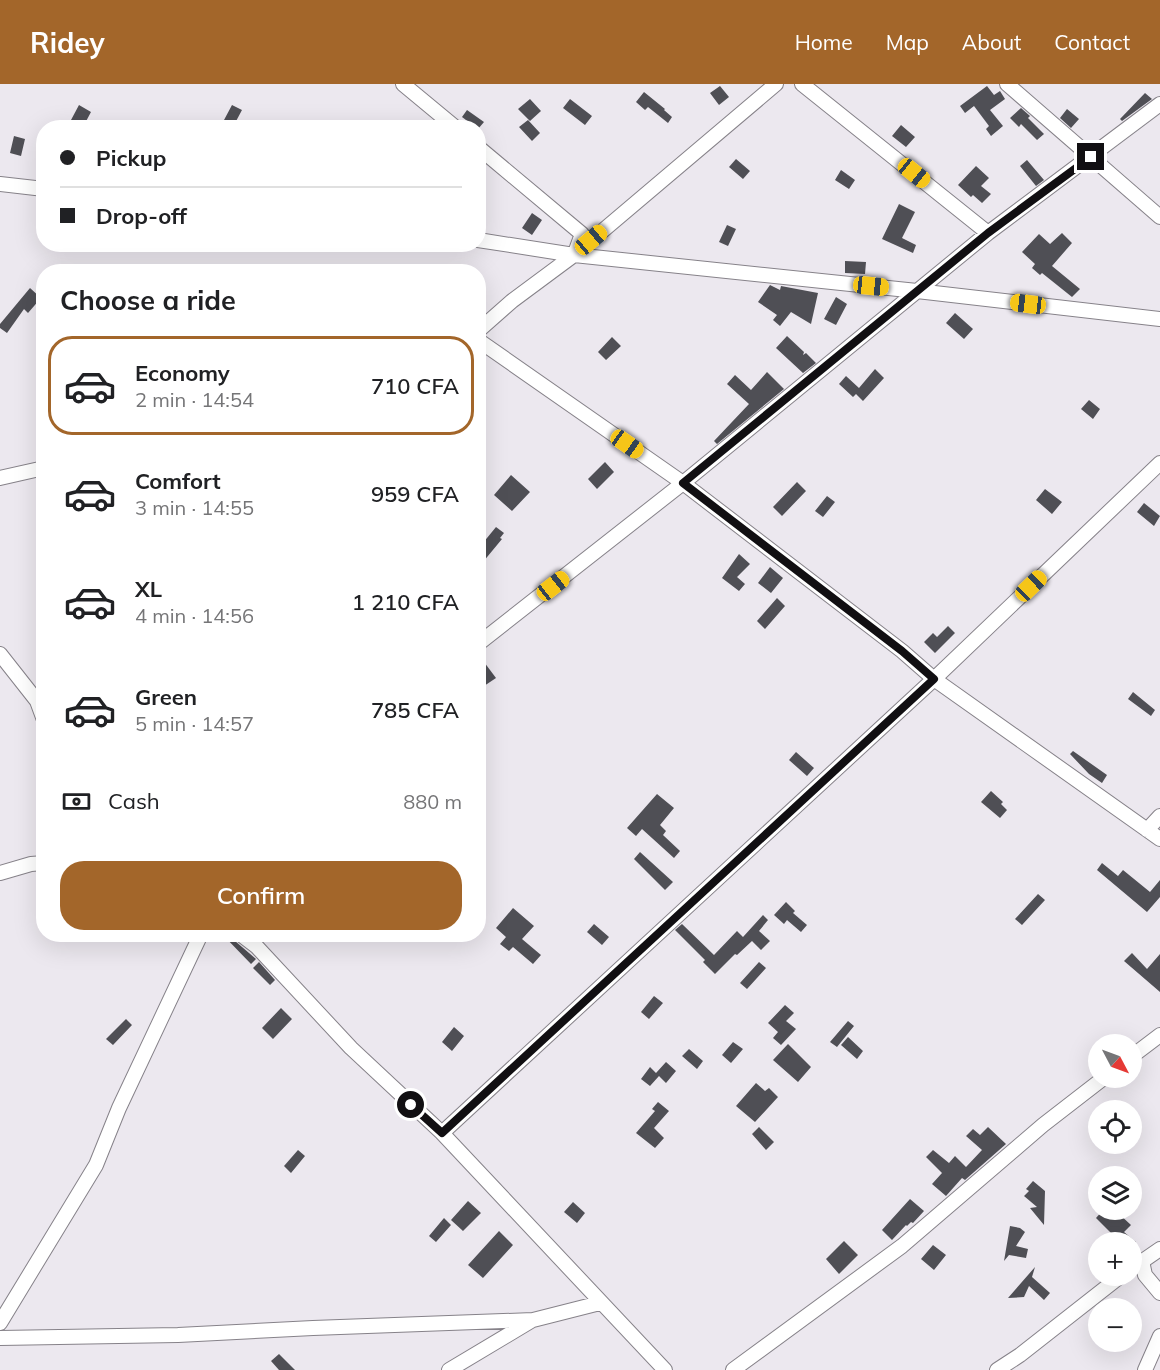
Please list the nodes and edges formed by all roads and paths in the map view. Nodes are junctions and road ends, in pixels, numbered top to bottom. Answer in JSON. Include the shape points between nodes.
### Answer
{"nodes":[{"id":1,"x":776,"y":84,"type":"edge"},
{"id":2,"x":802,"y":84,"type":"edge"},
{"id":3,"x":1006,"y":84,"type":"edge"},
{"id":4,"x":414,"y":87,"type":"edge"},
{"id":5,"x":1160,"y":104,"type":"edge"},
{"id":6,"x":448,"y":120,"type":"edge"},
{"id":7,"x":486,"y":154,"type":"edge"},
{"id":8,"x":1091,"y":157,"type":"junction"},
{"id":9,"x":0,"y":184,"type":"edge"},
{"id":10,"x":36,"y":188,"type":"edge"},
{"id":11,"x":1160,"y":218,"type":"edge"},
{"id":12,"x":988,"y":233,"type":"junction"},
{"id":13,"x":486,"y":241,"type":"edge"},
{"id":14,"x":574,"y":255,"type":"junction"},
{"id":15,"x":917,"y":291,"type":"junction"},
{"id":16,"x":1160,"y":319,"type":"edge"},
{"id":17,"x":486,"y":324,"type":"edge"},
{"id":18,"x":486,"y":346,"type":"edge"},
{"id":19,"x":1160,"y":463,"type":"edge"},
{"id":20,"x":36,"y":470,"type":"edge"},
{"id":21,"x":0,"y":478,"type":"edge"},
{"id":22,"x":683,"y":483,"type":"junction"},
{"id":23,"x":486,"y":639,"type":"edge"},
{"id":24,"x":0,"y":654,"type":"edge"},
{"id":25,"x":934,"y":679,"type":"junction"},
{"id":26,"x":36,"y":700,"type":"edge"},
{"id":27,"x":1160,"y":816,"type":"edge"},
{"id":28,"x":1147,"y":830,"type":"junction"},
{"id":29,"x":1160,"y":839,"type":"edge"},
{"id":30,"x":36,"y":864,"type":"edge"},
{"id":31,"x":0,"y":873,"type":"edge"},
{"id":32,"x":197,"y":942,"type":"edge"},
{"id":33,"x":250,"y":942,"type":"edge"},
{"id":34,"x":1160,"y":1035,"type":"edge"},
{"id":35,"x":1142,"y":1049,"type":"edge"},
{"id":36,"x":1091,"y":1088,"type":"edge"},
{"id":37,"x":442,"y":1133,"type":"junction"},
{"id":38,"x":1160,"y":1249,"type":"edge"},
{"id":39,"x":1142,"y":1262,"type":"edge"},
{"id":40,"x":1142,"y":1271,"type":"edge"},
{"id":41,"x":1108,"y":1286,"type":"edge"},
{"id":42,"x":1160,"y":1293,"type":"edge"},
{"id":43,"x":600,"y":1303,"type":"junction"},
{"id":44,"x":533,"y":1320,"type":"junction"},
{"id":45,"x":0,"y":1323,"type":"edge"},
{"id":46,"x":1160,"y":1336,"type":"edge"},
{"id":47,"x":0,"y":1338,"type":"edge"},
{"id":48,"x":449,"y":1370,"type":"edge"},
{"id":49,"x":665,"y":1370,"type":"edge"},
{"id":50,"x":733,"y":1370,"type":"edge"},
{"id":51,"x":997,"y":1370,"type":"edge"},
{"id":52,"x":1144,"y":1370,"type":"edge"}],
"edges":[{"from":1,"to":14,"type":"street"},
{"from":2,"to":12,"type":"street"},
{"from":3,"to":8,"type":"street"},
{"from":4,"to":6,"type":"street"},
{"from":5,"to":8,"type":"street"},
{"from":7,"to":14,"type":"street","via":[[582,234]]},
{"from":8,"to":11,"type":"street"},
{"from":8,"to":12,"type":"street"},
{"from":9,"to":10,"type":"street"},
{"from":12,"to":15,"type":"street"},
{"from":13,"to":14,"type":"street"},
{"from":14,"to":15,"type":"street"},
{"from":14,"to":17,"type":"street"},
{"from":15,"to":16,"type":"street"},
{"from":15,"to":22,"type":"street"},
{"from":18,"to":22,"type":"street"},
{"from":19,"to":25,"type":"street"},
{"from":20,"to":21,"type":"street"},
{"from":22,"to":23,"type":"street"},
{"from":22,"to":25,"type":"street"},
{"from":24,"to":26,"type":"street"},
{"from":25,"to":28,"type":"street"},
{"from":25,"to":37,"type":"street"},
{"from":27,"to":28,"type":"street"},
{"from":28,"to":29,"type":"street"},
{"from":30,"to":31,"type":"street"},
{"from":32,"to":45,"type":"street","via":[[118,1108],[96,1165]]},
{"from":33,"to":37,"type":"street","via":[[351,1048]]},
{"from":34,"to":35,"type":"street"},
{"from":36,"to":50,"type":"street","via":[[902,1246]]},
{"from":37,"to":43,"type":"street"},
{"from":38,"to":39,"type":"street"},
{"from":40,"to":42,"type":"street"},
{"from":41,"to":51,"type":"street"},
{"from":43,"to":44,"type":"street"},
{"from":43,"to":49,"type":"street"},
{"from":44,"to":47,"type":"street","via":[[178,1335]]},
{"from":44,"to":48,"type":"street"},
{"from":46,"to":52,"type":"street"}]}
